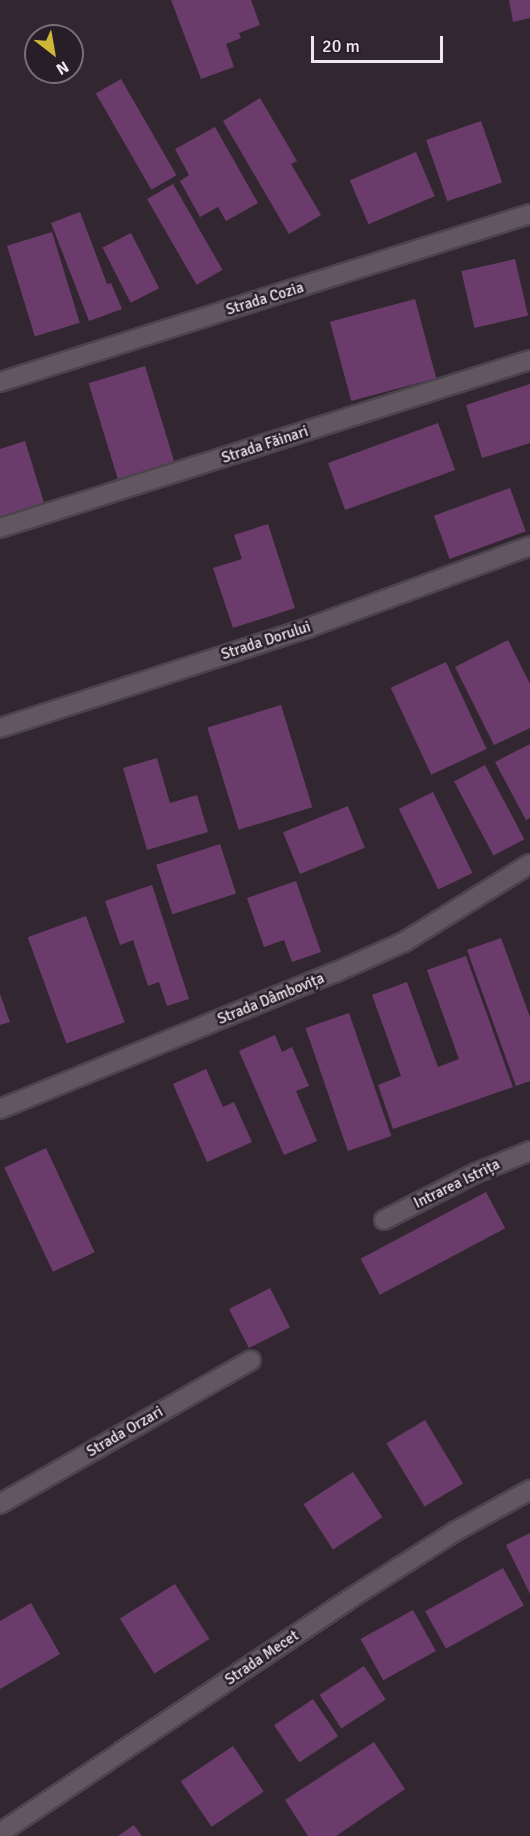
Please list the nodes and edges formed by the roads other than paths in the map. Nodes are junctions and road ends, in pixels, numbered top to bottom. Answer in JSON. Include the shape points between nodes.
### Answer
{"nodes":[{"id":1,"x":530,"y":214,"type":"edge"},
{"id":2,"x":530,"y":360,"type":"edge"},
{"id":3,"x":0,"y":382,"type":"edge"},
{"id":4,"x":0,"y":528,"type":"edge"},
{"id":5,"x":530,"y":546,"type":"edge"},
{"id":6,"x":0,"y":728,"type":"edge"},
{"id":7,"x":530,"y":864,"type":"edge"},
{"id":8,"x":0,"y":1109,"type":"edge"},
{"id":9,"x":530,"y":1151,"type":"edge"},
{"id":10,"x":384,"y":1220,"type":"dead end"},
{"id":11,"x":251,"y":1360,"type":"dead end"},
{"id":12,"x":530,"y":1490,"type":"edge"},
{"id":13,"x":0,"y":1504,"type":"edge"},
{"id":14,"x":0,"y":1833,"type":"edge"}],
"edges":[{"from":1,"to":3,"type":"street","name":"Strada Cozia"},
{"from":2,"to":4,"type":"street","name":"Strada Făinari"},
{"from":5,"to":6,"type":"street","name":"Strada Dorului","via":[[310,627]]},
{"from":7,"to":8,"type":"street","name":"Strada Dâmbovița","via":[[404,942]]},
{"from":9,"to":10,"type":"street","name":"Intrarea Istrița","via":[[476,1173]]},
{"from":11,"to":13,"type":"street","name":"Strada Orzari"},
{"from":12,"to":14,"type":"street","name":"Strada Mecet","via":[[456,1531],[348,1600]]}]}
